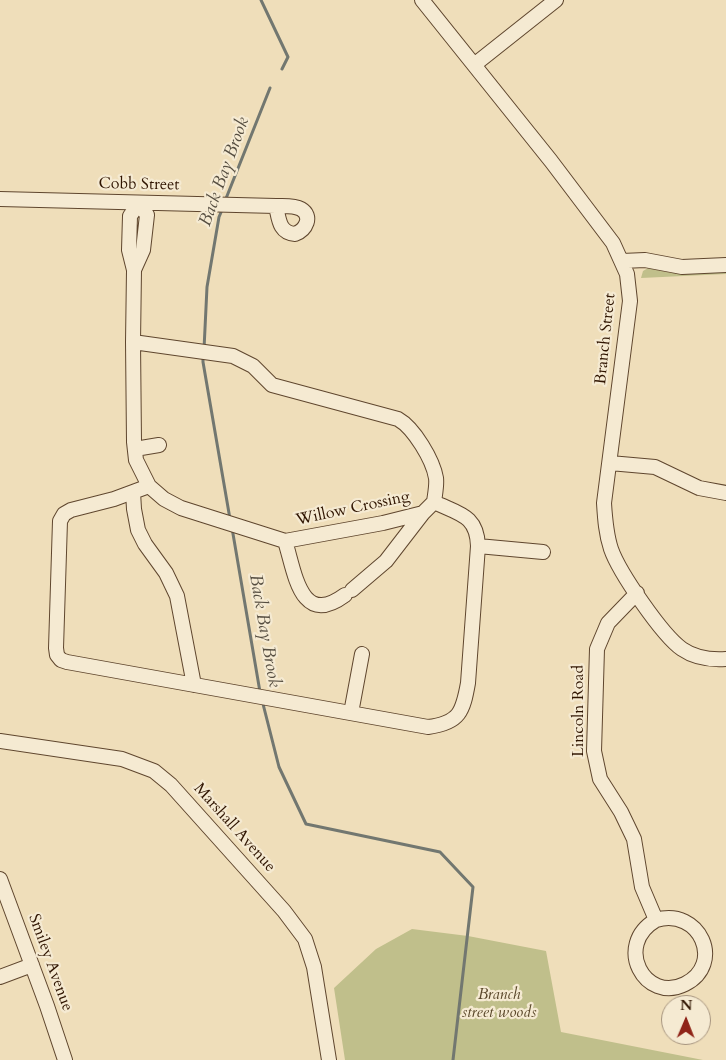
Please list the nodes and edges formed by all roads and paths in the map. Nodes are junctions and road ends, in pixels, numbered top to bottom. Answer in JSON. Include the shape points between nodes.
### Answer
{"nodes":[{"id":1,"x":422,"y":0,"type":"edge"},
{"id":2,"x":556,"y":0,"type":"edge"},
{"id":3,"x":474,"y":65,"type":"junction"},
{"id":4,"x":0,"y":199,"type":"edge"},
{"id":5,"x":139,"y":203,"type":"junction"},
{"id":6,"x":276,"y":206,"type":"dead end"},
{"id":7,"x":622,"y":261,"type":"junction"},
{"id":8,"x":726,"y":265,"type":"edge"},
{"id":9,"x":134,"y":342,"type":"junction"},
{"id":10,"x":159,"y":445,"type":"dead end"},
{"id":11,"x":135,"y":449,"type":"junction"},
{"id":12,"x":610,"y":462,"type":"junction"},
{"id":13,"x":149,"y":486,"type":"junction"},
{"id":14,"x":133,"y":492,"type":"junction"},
{"id":15,"x":726,"y":493,"type":"edge"},
{"id":16,"x":434,"y":502,"type":"junction"},
{"id":17,"x":423,"y":513,"type":"junction"},
{"id":18,"x":285,"y":541,"type":"junction"},
{"id":19,"x":478,"y":546,"type":"junction"},
{"id":20,"x":543,"y":552,"type":"dead end"},
{"id":21,"x":637,"y":593,"type":"junction"},
{"id":22,"x":362,"y":654,"type":"dead end"},
{"id":23,"x":726,"y":660,"type":"edge"},
{"id":24,"x":194,"y":685,"type":"junction"},
{"id":25,"x":351,"y":713,"type":"junction"},
{"id":26,"x":0,"y":740,"type":"edge"},
{"id":27,"x":0,"y":879,"type":"edge"},
{"id":28,"x":656,"y":920,"type":"junction"},
{"id":29,"x":32,"y":965,"type":"junction"},
{"id":30,"x":0,"y":977,"type":"edge"},
{"id":31,"x":65,"y":1060,"type":"edge"},
{"id":32,"x":329,"y":1060,"type":"edge"}],
"edges":[{"from":1,"to":3,"type":"street","name":"Branch Street"},
{"from":2,"to":3,"type":"street"},
{"from":3,"to":7,"type":"street","name":"Branch Street","via":[[562,176]]},
{"from":4,"to":5,"type":"street","name":"Cobb Street"},
{"from":5,"to":6,"type":"street","name":"Cobb Street"},
{"from":5,"to":9,"type":"street","name":"Willow Crossing","via":[[130,216]]},
{"from":7,"to":8,"type":"street","via":[[645,260],[682,267]]},
{"from":7,"to":12,"type":"street","name":"Branch Street","via":[[629,282],[630,301]]},
{"from":9,"to":11,"type":"street","name":"Willow Crossing"},
{"from":9,"to":16,"type":"street","name":"Willow Crossing","via":[[233,356],[254,366],[272,385],[398,419],[416,437],[432,464],[436,479]]},
{"from":10,"to":11,"type":"street"},
{"from":11,"to":13,"type":"street","name":"Willow Crossing","via":[[136,460]]},
{"from":12,"to":15,"type":"street","via":[[655,467],[699,488]]},
{"from":12,"to":21,"type":"street","name":"Branch Street","via":[[604,504],[606,527],[614,555]]},
{"from":13,"to":14,"type":"street"},
{"from":13,"to":18,"type":"street","name":"Willow Crossing","via":[[181,508]]},
{"from":14,"to":24,"type":"street","via":[[138,530],[177,596]]},
{"from":14,"to":24,"type":"street","via":[[71,510],[60,521],[57,655],[67,662]]},
{"from":16,"to":17,"type":"street","name":"Willow Crossing"},
{"from":16,"to":19,"type":"street","via":[[474,524],[478,532]]},
{"from":17,"to":18,"type":"street","name":"Willow Crossing"},
{"from":17,"to":18,"type":"street","via":[[386,560],[349,592],[321,606],[308,601],[300,592]]},
{"from":19,"to":20,"type":"street"},
{"from":19,"to":25,"type":"street","via":[[468,683],[459,714],[451,721],[428,727]]},
{"from":21,"to":23,"type":"street","name":"Branch Street","via":[[677,646],[690,654]]},
{"from":21,"to":28,"type":"street","name":"Lincoln Road","via":[[608,623],[597,649],[594,752],[600,779],[634,839],[642,887]]},
{"from":22,"to":25,"type":"street"},
{"from":24,"to":25,"type":"street"},
{"from":26,"to":32,"type":"street","name":"Marshall Avenue","via":[[122,759],[154,771],[171,785],[284,911],[305,939],[314,967]]},
{"from":27,"to":29,"type":"street","name":"Smiley Avenue"},
{"from":28,"to":28,"type":"street","via":[[644,929],[636,942],[636,964],[656,985],[671,987],[685,984],[696,975],[703,962],[705,948],[700,934],[684,920],[670,917]]},
{"from":29,"to":30,"type":"street"},
{"from":29,"to":31,"type":"street","name":"Smiley Avenue"}]}
